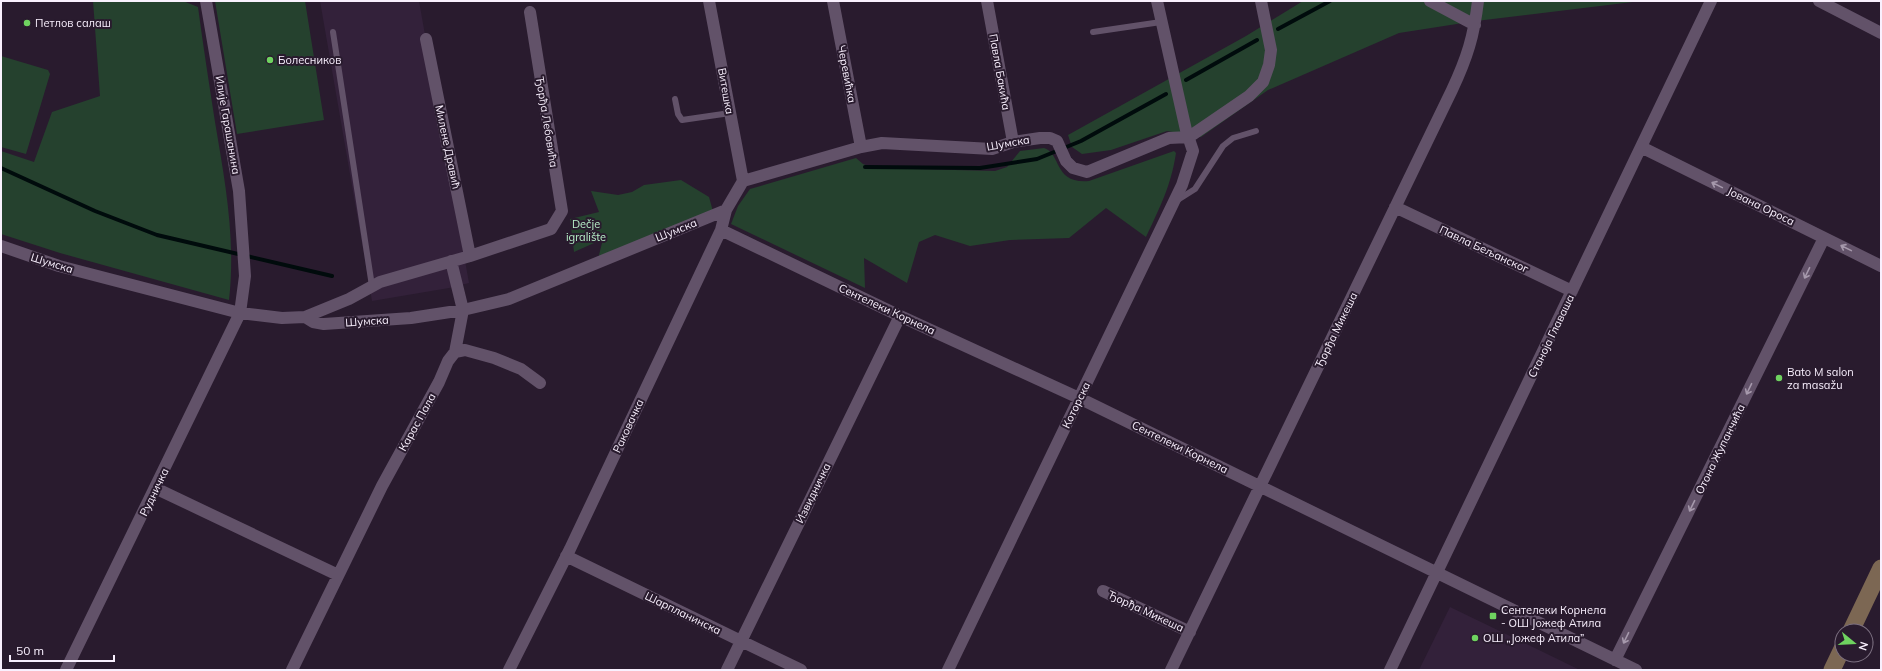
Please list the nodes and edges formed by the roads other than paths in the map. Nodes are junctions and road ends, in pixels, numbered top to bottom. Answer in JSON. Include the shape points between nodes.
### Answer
{"nodes":[{"id":1,"x":206,"y":1,"type":"edge"},
{"id":2,"x":709,"y":1,"type":"edge"},
{"id":3,"x":833,"y":1,"type":"edge"},
{"id":4,"x":987,"y":1,"type":"edge"},
{"id":5,"x":1157,"y":1,"type":"edge"},
{"id":6,"x":1261,"y":1,"type":"edge"},
{"id":7,"x":1430,"y":1,"type":"edge"},
{"id":8,"x":1478,"y":1,"type":"edge"},
{"id":9,"x":1711,"y":1,"type":"edge"},
{"id":10,"x":1819,"y":1,"type":"edge"},
{"id":11,"x":530,"y":12,"type":"dead end"},
{"id":12,"x":1161,"y":22,"type":"junction"},
{"id":13,"x":1475,"y":25,"type":"junction"},
{"id":14,"x":333,"y":32,"type":"dead end"},
{"id":15,"x":1092,"y":32,"type":"dead end"},
{"id":16,"x":1881,"y":33,"type":"edge"},
{"id":17,"x":426,"y":39,"type":"dead end"},
{"id":18,"x":675,"y":99,"type":"dead end"},
{"id":19,"x":730,"y":113,"type":"junction"},
{"id":20,"x":1256,"y":131,"type":"dead end"},
{"id":21,"x":1189,"y":137,"type":"junction"},
{"id":22,"x":1013,"y":142,"type":"junction"},
{"id":23,"x":861,"y":147,"type":"junction"},
{"id":24,"x":1641,"y":147,"type":"junction"},
{"id":25,"x":743,"y":181,"type":"junction"},
{"id":26,"x":1174,"y":201,"type":"junction"},
{"id":27,"x":1395,"y":207,"type":"junction"},
{"id":28,"x":726,"y":210,"type":"junction"},
{"id":29,"x":721,"y":230,"type":"junction"},
{"id":30,"x":1824,"y":238,"type":"junction"},
{"id":31,"x":1,"y":246,"type":"edge"},
{"id":32,"x":470,"y":256,"type":"junction"},
{"id":33,"x":451,"y":261,"type":"junction"},
{"id":34,"x":1881,"y":266,"type":"edge"},
{"id":35,"x":245,"y":276,"type":"joint"},
{"id":36,"x":372,"y":286,"type":"junction"},
{"id":37,"x":1572,"y":292,"type":"junction"},
{"id":38,"x":463,"y":310,"type":"junction"},
{"id":39,"x":240,"y":313,"type":"junction"},
{"id":40,"x":900,"y":316,"type":"junction"},
{"id":41,"x":305,"y":317,"type":"junction"},
{"id":42,"x":455,"y":352,"type":"junction"},
{"id":43,"x":540,"y":383,"type":"dead end"},
{"id":44,"x":1079,"y":398,"type":"junction"},
{"id":45,"x":1260,"y":486,"type":"junction"},
{"id":46,"x":155,"y":488,"type":"junction"},
{"id":47,"x":566,"y":556,"type":"junction"},
{"id":48,"x":1881,"y":568,"type":"edge"},
{"id":49,"x":1437,"y":573,"type":"junction"},
{"id":50,"x":338,"y":575,"type":"junction"},
{"id":51,"x":1103,"y":591,"type":"dead end"},
{"id":52,"x":1855,"y":623,"type":"edge"},
{"id":53,"x":1190,"y":632,"type":"junction"},
{"id":54,"x":740,"y":641,"type":"junction"},
{"id":55,"x":1615,"y":660,"type":"junction"},
{"id":56,"x":1174,"y":669,"type":"edge"},
{"id":57,"x":66,"y":670,"type":"edge"},
{"id":58,"x":292,"y":670,"type":"edge"},
{"id":59,"x":509,"y":670,"type":"edge"},
{"id":60,"x":727,"y":670,"type":"edge"},
{"id":61,"x":801,"y":670,"type":"edge"},
{"id":62,"x":948,"y":670,"type":"edge"},
{"id":63,"x":1390,"y":670,"type":"edge"},
{"id":64,"x":1636,"y":670,"type":"edge"}],
"edges":[{"from":1,"to":35,"type":"street","name":"Илије Гарашанина","via":[[239,190]]},
{"from":2,"to":19,"type":"street","name":"Витешка"},
{"from":3,"to":23,"type":"street","name":"Черевићка"},
{"from":4,"to":22,"type":"street","name":"Павла Бакића"},
{"from":5,"to":12,"type":"street","name":"Которска"},
{"from":6,"to":21,"type":"street","via":[[1271,50],[1268,84]]},
{"from":7,"to":13,"type":"street"},
{"from":8,"to":13,"type":"street","name":"Ђорђа Микеша"},
{"from":9,"to":24,"type":"street","name":"Станоја Главаша"},
{"from":10,"to":16,"type":"street"},
{"from":11,"to":32,"type":"street","name":"Ђорђа Лебовића","via":[[562,211],[551,229]]},
{"from":12,"to":15,"type":"lane"},
{"from":12,"to":21,"type":"street","name":"Которска"},
{"from":13,"to":27,"type":"street","name":"Ђорђа Микеша","via":[[1466,59]]},
{"from":14,"to":36,"type":"lane"},
{"from":17,"to":32,"type":"street","name":"Милене Дравић"},
{"from":18,"to":19,"type":"lane","via":[[682,120]]},
{"from":19,"to":25,"type":"street","name":"Витешка"},
{"from":20,"to":26,"type":"lane","via":[[1233,138],[1223,146],[1195,189]]},
{"from":21,"to":22,"type":"street","name":"Шумска","via":[[1168,138],[1087,172],[1073,168],[1057,141],[1050,138]]},
{"from":21,"to":26,"type":"street","name":"Которска","via":[[1193,151]]},
{"from":22,"to":23,"type":"street","name":"Шумска","via":[[992,148],[882,143]]},
{"from":23,"to":25,"type":"street","name":"Шумска"},
{"from":30,"to":24,"type":"street","name":"Јована Ороса","one_way":true},
{"from":24,"to":37,"type":"street","name":"Станоја Главаша"},
{"from":25,"to":28,"type":"street","name":"Раковачка"},
{"from":26,"to":44,"type":"street","name":"Которска"},
{"from":27,"to":37,"type":"street","name":"Павла Бељанског"},
{"from":27,"to":45,"type":"street","name":"Ђорђа Микеша"},
{"from":28,"to":29,"type":"street","name":"Раковачка"},
{"from":28,"to":38,"type":"street","name":"Шумска","via":[[509,299]]},
{"from":29,"to":40,"type":"street","name":"Сентелеки Корнела"},
{"from":29,"to":47,"type":"street","name":"Раковачка"},
{"from":34,"to":30,"type":"street","name":"Јована Ороса","one_way":true},
{"from":30,"to":55,"type":"street","name":"Отона Жупанчића","one_way":true},
{"from":31,"to":39,"type":"street","name":"Шумска","via":[[59,266]]},
{"from":32,"to":33,"type":"street"},
{"from":33,"to":36,"type":"street"},
{"from":33,"to":38,"type":"street"},
{"from":35,"to":39,"type":"street","name":"Рудничка"},
{"from":36,"to":41,"type":"street","via":[[349,299]]},
{"from":37,"to":49,"type":"street","name":"Станоја Главаша"},
{"from":38,"to":41,"type":"street","name":"Шумска","via":[[411,318],[324,324]]},
{"from":38,"to":42,"type":"street"},
{"from":39,"to":41,"type":"street","name":"Шумска","via":[[282,318]]},
{"from":39,"to":46,"type":"street","name":"Рудничка"},
{"from":40,"to":44,"type":"street","name":"Сентелеки Корнела"},
{"from":40,"to":54,"type":"street","name":"Извидничка"},
{"from":42,"to":43,"type":"street","via":[[465,350],[494,358],[521,369]]},
{"from":42,"to":50,"type":"street","name":"Карас Пала","via":[[382,486]]},
{"from":44,"to":45,"type":"street","name":"Сентелеки Корнела"},
{"from":44,"to":62,"type":"street","name":"Которска"},
{"from":45,"to":49,"type":"street","name":"Сентелеки Корнела"},
{"from":45,"to":53,"type":"street","name":"Ђорђа Микеша"},
{"from":46,"to":50,"type":"street"},
{"from":46,"to":57,"type":"street","name":"Рудничка"},
{"from":47,"to":54,"type":"street","name":"Шарпланинска"},
{"from":47,"to":59,"type":"street","name":"Раковачка"},
{"from":48,"to":52,"type":"street"},
{"from":49,"to":55,"type":"street","name":"Сентелеки Корнела"},
{"from":49,"to":63,"type":"street","name":"Станоја Главаша"},
{"from":50,"to":58,"type":"street","name":"Карас Пала"},
{"from":51,"to":53,"type":"street","name":"Ђорђа Микеша"},
{"from":53,"to":56,"type":"street","name":"Ђорђа Микеша"},
{"from":54,"to":60,"type":"street","name":"Извидничка"},
{"from":54,"to":61,"type":"street","name":"Шарпланинска"},
{"from":55,"to":64,"type":"street","name":"Сентелеки Корнела"}]}
